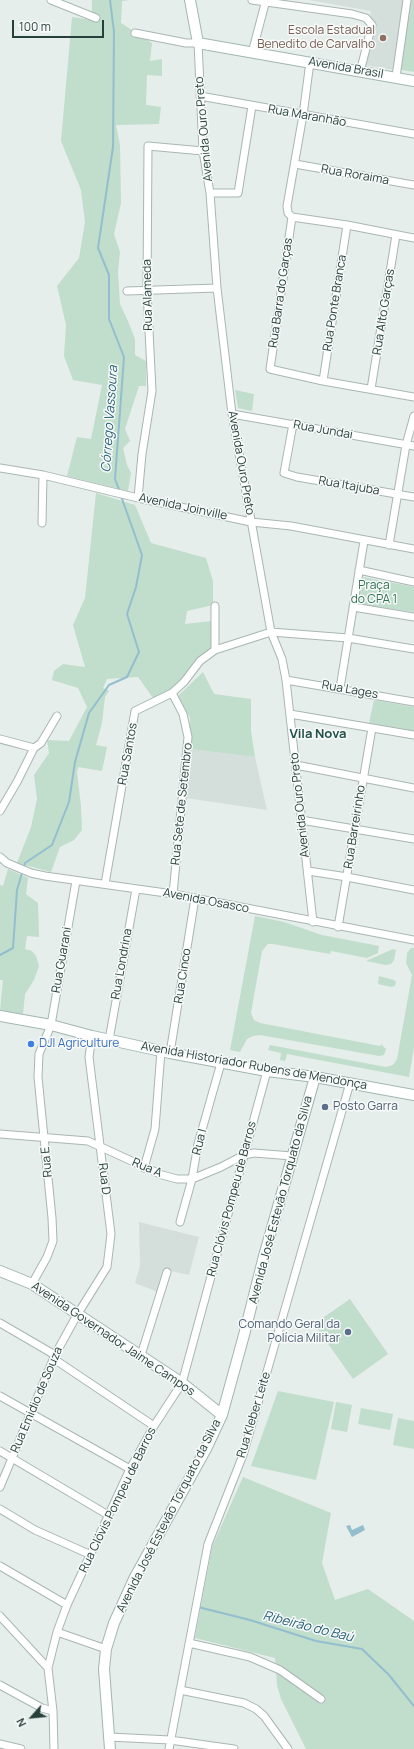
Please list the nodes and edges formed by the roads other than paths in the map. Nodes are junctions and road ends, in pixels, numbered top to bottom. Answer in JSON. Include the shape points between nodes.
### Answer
{"nodes":[{"id":1,"x":51,"y":0,"type":"edge"},
{"id":2,"x":190,"y":0,"type":"edge"},
{"id":3,"x":252,"y":0,"type":"edge"},
{"id":4,"x":407,"y":0,"type":"edge"},
{"id":5,"x":266,"y":1,"type":"edge"},
{"id":6,"x":96,"y":18,"type":"dead end"},
{"id":7,"x":135,"y":33,"type":"dead end"},
{"id":8,"x":198,"y":43,"type":"junction"},
{"id":9,"x":252,"y":53,"type":"junction"},
{"id":10,"x":310,"y":62,"type":"junction"},
{"id":11,"x":360,"y":72,"type":"junction"},
{"id":12,"x":396,"y":77,"type":"junction"},
{"id":13,"x":414,"y":81,"type":"edge"},
{"id":14,"x":200,"y":96,"type":"junction"},
{"id":15,"x":252,"y":106,"type":"junction"},
{"id":16,"x":303,"y":115,"type":"junction"},
{"id":17,"x":414,"y":134,"type":"edge"},
{"id":18,"x":203,"y":151,"type":"junction"},
{"id":19,"x":295,"y":164,"type":"junction"},
{"id":20,"x":414,"y":185,"type":"edge"},
{"id":21,"x":210,"y":193,"type":"junction"},
{"id":22,"x":292,"y":217,"type":"junction"},
{"id":23,"x":347,"y":225,"type":"junction"},
{"id":24,"x":396,"y":235,"type":"junction"},
{"id":25,"x":414,"y":238,"type":"edge"},
{"id":26,"x":218,"y":288,"type":"junction"},
{"id":27,"x":147,"y":290,"type":"junction"},
{"id":28,"x":128,"y":291,"type":"dead end"},
{"id":29,"x":323,"y":381,"type":"junction"},
{"id":30,"x":371,"y":389,"type":"junction"},
{"id":31,"x":414,"y":397,"type":"edge"},
{"id":32,"x":232,"y":414,"type":"junction"},
{"id":33,"x":414,"y":416,"type":"edge"},
{"id":34,"x":293,"y":424,"type":"junction"},
{"id":35,"x":406,"y":445,"type":"junction"},
{"id":36,"x":414,"y":446,"type":"edge"},
{"id":37,"x":0,"y":468,"type":"edge"},
{"id":38,"x":43,"y":475,"type":"junction"},
{"id":39,"x":398,"y":494,"type":"junction"},
{"id":40,"x":414,"y":497,"type":"edge"},
{"id":41,"x":138,"y":498,"type":"junction"},
{"id":42,"x":251,"y":522,"type":"junction"},
{"id":43,"x":42,"y":523,"type":"dead end"},
{"id":44,"x":364,"y":541,"type":"junction"},
{"id":45,"x":389,"y":545,"type":"junction"},
{"id":46,"x":414,"y":549,"type":"edge"},
{"id":47,"x":359,"y":570,"type":"junction"},
{"id":48,"x":414,"y":582,"type":"edge"},
{"id":49,"x":215,"y":606,"type":"dead end"},
{"id":50,"x":353,"y":607,"type":"junction"},
{"id":51,"x":414,"y":617,"type":"edge"},
{"id":52,"x":272,"y":632,"type":"junction"},
{"id":53,"x":348,"y":638,"type":"junction"},
{"id":54,"x":414,"y":649,"type":"edge"},
{"id":55,"x":215,"y":650,"type":"junction"},
{"id":56,"x":286,"y":680,"type":"junction"},
{"id":57,"x":340,"y":688,"type":"junction"},
{"id":58,"x":172,"y":693,"type":"junction"},
{"id":59,"x":414,"y":702,"type":"edge"},
{"id":60,"x":290,"y":714,"type":"junction"},
{"id":61,"x":57,"y":716,"type":"dead end"},
{"id":62,"x":372,"y":728,"type":"junction"},
{"id":63,"x":414,"y":735,"type":"edge"},
{"id":64,"x":0,"y":739,"type":"edge"},
{"id":65,"x":34,"y":748,"type":"junction"},
{"id":66,"x":296,"y":765,"type":"junction"},
{"id":67,"x":363,"y":778,"type":"junction"},
{"id":68,"x":414,"y":788,"type":"edge"},
{"id":69,"x":0,"y":811,"type":"edge"},
{"id":70,"x":301,"y":820,"type":"junction"},
{"id":71,"x":355,"y":828,"type":"junction"},
{"id":72,"x":414,"y":838,"type":"edge"},
{"id":73,"x":0,"y":857,"type":"edge"},
{"id":74,"x":308,"y":871,"type":"junction"},
{"id":75,"x":347,"y":877,"type":"junction"},
{"id":76,"x":76,"y":881,"type":"junction"},
{"id":77,"x":105,"y":884,"type":"junction"},
{"id":78,"x":136,"y":889,"type":"junction"},
{"id":79,"x":414,"y":890,"type":"edge"},
{"id":80,"x":173,"y":894,"type":"junction"},
{"id":81,"x":195,"y":898,"type":"junction"},
{"id":82,"x":313,"y":922,"type":"junction"},
{"id":83,"x":338,"y":927,"type":"junction"},
{"id":84,"x":414,"y":940,"type":"edge"},
{"id":85,"x":0,"y":1016,"type":"edge"},
{"id":86,"x":51,"y":1025,"type":"junction"},
{"id":87,"x":92,"y":1036,"type":"junction"},
{"id":88,"x":45,"y":1037,"type":"joint"},
{"id":89,"x":109,"y":1040,"type":"junction"},
{"id":90,"x":165,"y":1052,"type":"junction"},
{"id":91,"x":221,"y":1063,"type":"junction"},
{"id":92,"x":267,"y":1071,"type":"junction"},
{"id":93,"x":315,"y":1076,"type":"junction"},
{"id":94,"x":350,"y":1083,"type":"junction"},
{"id":95,"x":414,"y":1095,"type":"edge"},
{"id":96,"x":0,"y":1134,"type":"edge"},
{"id":97,"x":45,"y":1138,"type":"junction"},
{"id":98,"x":100,"y":1146,"type":"junction"},
{"id":99,"x":244,"y":1155,"type":"junction"},
{"id":100,"x":292,"y":1156,"type":"junction"},
{"id":101,"x":144,"y":1168,"type":"junction"},
{"id":102,"x":192,"y":1179,"type":"junction"},
{"id":103,"x":180,"y":1222,"type":"dead end"},
{"id":104,"x":0,"y":1271,"type":"edge"},
{"id":105,"x":167,"y":1272,"type":"dead end"},
{"id":106,"x":32,"y":1284,"type":"junction"},
{"id":107,"x":77,"y":1315,"type":"junction"},
{"id":108,"x":0,"y":1323,"type":"edge"},
{"id":109,"x":141,"y":1355,"type":"junction"},
{"id":110,"x":55,"y":1357,"type":"junction"},
{"id":111,"x":182,"y":1383,"type":"junction"},
{"id":112,"x":0,"y":1396,"type":"edge"},
{"id":113,"x":31,"y":1413,"type":"junction"},
{"id":114,"x":222,"y":1414,"type":"junction"},
{"id":115,"x":154,"y":1426,"type":"junction"},
{"id":116,"x":0,"y":1451,"type":"edge"},
{"id":117,"x":12,"y":1457,"type":"junction"},
{"id":118,"x":130,"y":1470,"type":"junction"},
{"id":119,"x":0,"y":1488,"type":"edge"},
{"id":120,"x":0,"y":1509,"type":"edge"},
{"id":121,"x":108,"y":1515,"type":"junction"},
{"id":122,"x":90,"y":1555,"type":"junction"},
{"id":123,"x":0,"y":1566,"type":"edge"},
{"id":124,"x":66,"y":1605,"type":"junction"},
{"id":125,"x":0,"y":1616,"type":"edge"},
{"id":126,"x":57,"y":1632,"type":"junction"},
{"id":127,"x":189,"y":1643,"type":"junction"},
{"id":128,"x":106,"y":1649,"type":"junction"},
{"id":129,"x":48,"y":1668,"type":"junction"},
{"id":130,"x":0,"y":1685,"type":"edge"},
{"id":131,"x":180,"y":1690,"type":"junction"},
{"id":132,"x":321,"y":1699,"type":"dead end"},
{"id":133,"x":53,"y":1711,"type":"junction"},
{"id":134,"x":109,"y":1737,"type":"junction"},
{"id":135,"x":170,"y":1740,"type":"junction"},
{"id":136,"x":0,"y":1744,"type":"edge"},
{"id":137,"x":21,"y":1749,"type":"edge"},
{"id":138,"x":54,"y":1749,"type":"edge"},
{"id":139,"x":110,"y":1749,"type":"edge"},
{"id":140,"x":169,"y":1749,"type":"edge"},
{"id":141,"x":234,"y":1749,"type":"edge"},
{"id":142,"x":288,"y":1749,"type":"edge"}],
"edges":[{"from":1,"to":6,"type":"street"},
{"from":2,"to":8,"type":"main road","name":"Avenida Ouro Preto"},
{"from":3,"to":5,"type":"street"},
{"from":4,"to":12,"type":"street"},
{"from":5,"to":9,"type":"street"},
{"from":5,"to":11,"type":"street","via":[[366,18],[372,25]]},
{"from":7,"to":8,"type":"street","name":"Avenida Brasil"},
{"from":8,"to":9,"type":"main road","name":"Avenida Brasil"},
{"from":8,"to":14,"type":"street","name":"Avenida Ouro Preto"},
{"from":9,"to":10,"type":"main road","name":"Avenida Brasil"},
{"from":10,"to":11,"type":"main road","name":"Avenida Brasil"},
{"from":10,"to":16,"type":"street"},
{"from":11,"to":12,"type":"main road","name":"Avenida Brasil"},
{"from":12,"to":13,"type":"main road","name":"Avenida Brasil"},
{"from":14,"to":15,"type":"street","name":"Rua Maranhão"},
{"from":14,"to":18,"type":"street","name":"Avenida Ouro Preto"},
{"from":15,"to":16,"type":"street","name":"Rua Maranhão"},
{"from":15,"to":21,"type":"street","via":[[238,193]]},
{"from":16,"to":17,"type":"street","name":"Rua Maranhão"},
{"from":16,"to":19,"type":"street"},
{"from":18,"to":21,"type":"street","name":"Avenida Ouro Preto"},
{"from":18,"to":27,"type":"street","name":"Rua Alameda","via":[[148,146]]},
{"from":19,"to":20,"type":"street","name":"Rua Roraima"},
{"from":19,"to":22,"type":"street","via":[[286,206]]},
{"from":21,"to":26,"type":"street","name":"Avenida Ouro Preto"},
{"from":22,"to":23,"type":"street"},
{"from":22,"to":29,"type":"street","name":"Rua Barra do Garças","via":[[270,369]]},
{"from":23,"to":24,"type":"street"},
{"from":23,"to":29,"type":"street","name":"Rua Ponte Branca"},
{"from":24,"to":25,"type":"street"},
{"from":24,"to":30,"type":"street","name":"Rua Alto Garças"},
{"from":26,"to":27,"type":"street"},
{"from":26,"to":32,"type":"street","name":"Avenida Ouro Preto"},
{"from":27,"to":28,"type":"street"},
{"from":27,"to":41,"type":"street","name":"Rua Alameda","via":[[152,391]]},
{"from":29,"to":30,"type":"street"},
{"from":30,"to":31,"type":"street"},
{"from":32,"to":34,"type":"street","name":"Rua Jundai"},
{"from":32,"to":42,"type":"street","name":"Avenida Ouro Preto"},
{"from":33,"to":35,"type":"street"},
{"from":34,"to":35,"type":"street","name":"Rua Jundai"},
{"from":34,"to":39,"type":"street","name":"Rua Itajuba","via":[[284,473]]},
{"from":35,"to":36,"type":"street","name":"Rua Jundai"},
{"from":35,"to":39,"type":"street"},
{"from":37,"to":38,"type":"street","name":"Avenida Joinville"},
{"from":38,"to":41,"type":"street","name":"Avenida Joinville"},
{"from":38,"to":43,"type":"street"},
{"from":39,"to":40,"type":"street","name":"Rua Itajuba"},
{"from":39,"to":45,"type":"street"},
{"from":41,"to":42,"type":"street","name":"Avenida Joinville"},
{"from":42,"to":44,"type":"street","name":"Avenida Joinville","via":[[291,526]]},
{"from":42,"to":52,"type":"street","name":"Avenida Ouro Preto"},
{"from":44,"to":45,"type":"street","name":"Avenida Joinville"},
{"from":44,"to":47,"type":"street"},
{"from":45,"to":46,"type":"street","name":"Avenida Joinville"},
{"from":47,"to":48,"type":"street"},
{"from":47,"to":50,"type":"street"},
{"from":49,"to":55,"type":"street"},
{"from":50,"to":51,"type":"street"},
{"from":50,"to":53,"type":"street"},
{"from":52,"to":53,"type":"street","name":"Rua Santos"},
{"from":52,"to":55,"type":"street","name":"Rua Santos"},
{"from":52,"to":56,"type":"street","name":"Avenida Ouro Preto","via":[[282,659]]},
{"from":53,"to":54,"type":"street","name":"Rua Santos"},
{"from":53,"to":57,"type":"street"},
{"from":55,"to":58,"type":"street","name":"Rua Santos","via":[[200,661]]},
{"from":56,"to":57,"type":"street","name":"Rua Lages"},
{"from":56,"to":60,"type":"street","name":"Avenida Ouro Preto"},
{"from":57,"to":59,"type":"street","name":"Rua Lages"},
{"from":58,"to":77,"type":"street","name":"Rua Santos","via":[[135,711]]},
{"from":58,"to":80,"type":"street","name":"Rua Sete de Setembro","via":[[183,714],[188,737]]},
{"from":60,"to":62,"type":"street"},
{"from":60,"to":66,"type":"street","name":"Avenida Ouro Preto"},
{"from":61,"to":65,"type":"street","via":[[42,743]]},
{"from":62,"to":63,"type":"street"},
{"from":62,"to":67,"type":"street","name":"Rua Barreirinho"},
{"from":64,"to":65,"type":"street"},
{"from":65,"to":69,"type":"street"},
{"from":66,"to":67,"type":"street"},
{"from":66,"to":70,"type":"street","name":"Avenida Ouro Preto"},
{"from":67,"to":68,"type":"street"},
{"from":67,"to":71,"type":"street","name":"Rua Barreirinho"},
{"from":70,"to":71,"type":"street"},
{"from":70,"to":74,"type":"street","name":"Avenida Ouro Preto"},
{"from":71,"to":72,"type":"street"},
{"from":71,"to":75,"type":"street","name":"Rua Barreirinho"},
{"from":73,"to":76,"type":"street","name":"Avenida Osasco","via":[[7,863],[27,871]]},
{"from":74,"to":75,"type":"street"},
{"from":74,"to":82,"type":"street","name":"Avenida Ouro Preto"},
{"from":75,"to":79,"type":"street"},
{"from":75,"to":83,"type":"street","name":"Rua Barreirinho"},
{"from":76,"to":77,"type":"street","name":"Avenida Osasco"},
{"from":76,"to":86,"type":"street","name":"Rua Guarani"},
{"from":77,"to":78,"type":"street","name":"Avenida Osasco"},
{"from":78,"to":80,"type":"street","name":"Avenida Osasco"},
{"from":78,"to":89,"type":"street","name":"Rua Londrina"},
{"from":80,"to":81,"type":"street","name":"Avenida Osasco"},
{"from":81,"to":82,"type":"street","name":"Avenida Osasco"},
{"from":81,"to":90,"type":"street","name":"Rua Cinco"},
{"from":82,"to":83,"type":"street","name":"Avenida Osasco"},
{"from":83,"to":84,"type":"street","name":"Avenida Osasco"},
{"from":85,"to":86,"type":"main road","name":"Avenida Historiador Rubens de Mendonça"},
{"from":86,"to":87,"type":"main road","name":"Avenida Historiador Rubens de Mendonça"},
{"from":86,"to":88,"type":"street","name":"Rua Guarani"},
{"from":87,"to":89,"type":"main road","name":"Avenida Historiador Rubens de Mendonça"},
{"from":87,"to":98,"type":"street","name":"Rua D","via":[[89,1057]]},
{"from":88,"to":97,"type":"street","name":"Rua E","via":[[39,1054],[38,1077]]},
{"from":89,"to":90,"type":"main road","name":"Avenida Historiador Rubens de Mendonça"},
{"from":90,"to":91,"type":"main road","name":"Avenida Historiador Rubens de Mendonça"},
{"from":90,"to":101,"type":"street","name":"Rua Cinco","via":[[155,1129]]},
{"from":91,"to":92,"type":"main road","name":"Avenida Historiador Rubens de Mendonça"},
{"from":91,"to":102,"type":"street","name":"Rua I","via":[[198,1144]]},
{"from":92,"to":93,"type":"main road","name":"Avenida Historiador Rubens de Mendonça"},
{"from":92,"to":99,"type":"street","name":"Rua Clóvis Pompeu de Barros"},
{"from":93,"to":94,"type":"main road","name":"Avenida Historiador Rubens de Mendonça"},
{"from":93,"to":100,"type":"main road","name":"Avenida José Estevão Torquato da Silva"},
{"from":94,"to":95,"type":"main road","name":"Avenida Historiador Rubens de Mendonça"},
{"from":94,"to":127,"type":"street","name":"Rua Kleber Leite","via":[[243,1455],[208,1544]]},
{"from":96,"to":97,"type":"street","name":"Rua A"},
{"from":97,"to":98,"type":"street","name":"Rua A","via":[[88,1141]]},
{"from":97,"to":106,"type":"street","name":"Rua E","via":[[53,1241]]},
{"from":98,"to":101,"type":"street","name":"Rua A"},
{"from":98,"to":107,"type":"street","name":"Rua D","via":[[111,1234],[107,1267]]},
{"from":99,"to":100,"type":"street","name":"Rua A","via":[[254,1153]]},
{"from":99,"to":102,"type":"street","name":"Rua A"},
{"from":99,"to":111,"type":"street","name":"Rua Clóvis Pompeu de Barros"},
{"from":100,"to":114,"type":"main road","name":"Avenida José Estevão Torquato da Silva"},
{"from":101,"to":102,"type":"street","name":"Rua A","via":[[177,1179]]},
{"from":102,"to":103,"type":"street","name":"Rua I"},
{"from":104,"to":106,"type":"main road","name":"Avenida Governador Jaime Campos"},
{"from":105,"to":109,"type":"street"},
{"from":106,"to":107,"type":"main road","name":"Avenida Governador Jaime Campos"},
{"from":107,"to":109,"type":"main road","name":"Avenida Governador Jaime Campos"},
{"from":107,"to":110,"type":"street","name":"Rua Emidio de Souza"},
{"from":108,"to":110,"type":"street"},
{"from":109,"to":111,"type":"main road","name":"Avenida Governador Jaime Campos"},
{"from":110,"to":113,"type":"street","name":"Rua Emidio de Souza"},
{"from":110,"to":115,"type":"street"},
{"from":111,"to":114,"type":"main road","name":"Avenida Governador Jaime Campos"},
{"from":111,"to":115,"type":"street","name":"Rua Clóvis Pompeu de Barros"},
{"from":112,"to":113,"type":"street"},
{"from":113,"to":117,"type":"street","name":"Rua Emidio de Souza"},
{"from":113,"to":118,"type":"street"},
{"from":114,"to":128,"type":"main road","name":"Avenida José Estevão Torquato da Silva","via":[[207,1447],[134,1579],[114,1623]]},
{"from":115,"to":118,"type":"street","name":"Rua Clóvis Pompeu de Barros"},
{"from":116,"to":117,"type":"street"},
{"from":117,"to":119,"type":"street","name":"Rua Emidio de Souza"},
{"from":117,"to":121,"type":"street"},
{"from":118,"to":121,"type":"street","name":"Rua Clóvis Pompeu de Barros"},
{"from":120,"to":122,"type":"street","via":[[35,1530]]},
{"from":121,"to":122,"type":"street","name":"Rua Clóvis Pompeu de Barros"},
{"from":122,"to":124,"type":"street","name":"Rua Clóvis Pompeu de Barros"},
{"from":123,"to":124,"type":"street"},
{"from":124,"to":126,"type":"street","name":"Rua Clóvis Pompeu de Barros"},
{"from":125,"to":129,"type":"street"},
{"from":126,"to":128,"type":"street"},
{"from":126,"to":129,"type":"street","name":"Rua Clóvis Pompeu de Barros"},
{"from":127,"to":131,"type":"street","name":"Rua Kleber Leite"},
{"from":127,"to":132,"type":"street","via":[[250,1657],[280,1670]]},
{"from":128,"to":134,"type":"main road","name":"Avenida José Estevão Torquato da Silva","via":[[104,1669]]},
{"from":129,"to":133,"type":"street","name":"Rua Clóvis Pompeu de Barros"},
{"from":130,"to":133,"type":"street","via":[[42,1708]]},
{"from":131,"to":135,"type":"street","name":"Rua Kleber Leite"},
{"from":131,"to":142,"type":"street","via":[[244,1703],[256,1709]]},
{"from":133,"to":138,"type":"street","name":"Rua Clóvis Pompeu de Barros"},
{"from":134,"to":135,"type":"street"},
{"from":134,"to":139,"type":"main road","name":"Avenida José Estevão Torquato da Silva"},
{"from":135,"to":140,"type":"street","name":"Rua Kleber Leite"},
{"from":135,"to":141,"type":"street"},
{"from":136,"to":137,"type":"street"}]}
